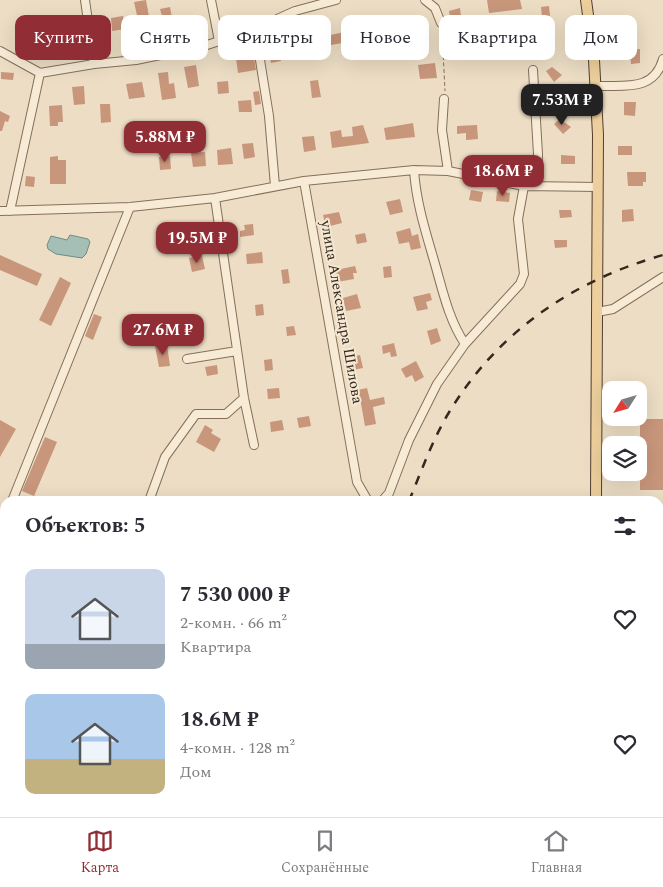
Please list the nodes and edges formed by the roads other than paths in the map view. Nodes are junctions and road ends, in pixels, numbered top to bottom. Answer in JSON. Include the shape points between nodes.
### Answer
{"nodes":[{"id":1,"x":85,"y":0,"type":"edge"},
{"id":2,"x":211,"y":0,"type":"edge"},
{"id":3,"x":336,"y":0,"type":"edge"},
{"id":4,"x":425,"y":0,"type":"edge"},
{"id":5,"x":586,"y":0,"type":"edge"},
{"id":6,"x":288,"y":15,"type":"edge"},
{"id":7,"x":439,"y":18,"type":"edge"},
{"id":8,"x":218,"y":36,"type":"edge"},
{"id":9,"x":218,"y":41,"type":"edge"},
{"id":10,"x":0,"y":51,"type":"edge"},
{"id":11,"x":663,"y":59,"type":"edge"},
{"id":12,"x":260,"y":60,"type":"edge"},
{"id":13,"x":94,"y":64,"type":"junction"},
{"id":14,"x":533,"y":70,"type":"dead end"},
{"id":15,"x":40,"y":73,"type":"junction"},
{"id":16,"x":596,"y":86,"type":"junction"},
{"id":17,"x":444,"y":99,"type":"road end"},
{"id":18,"x":414,"y":170,"type":"junction"},
{"id":19,"x":448,"y":171,"type":"junction"},
{"id":20,"x":304,"y":181,"type":"junction"},
{"id":21,"x":276,"y":186,"type":"junction"},
{"id":22,"x":524,"y":186,"type":"junction"},
{"id":23,"x":537,"y":186,"type":"junction"},
{"id":24,"x":598,"y":186,"type":"junction"},
{"id":25,"x":215,"y":198,"type":"junction"},
{"id":26,"x":130,"y":207,"type":"junction"},
{"id":27,"x":0,"y":211,"type":"edge"},
{"id":28,"x":10,"y":211,"type":"junction"},
{"id":29,"x":663,"y":277,"type":"edge"},
{"id":30,"x":597,"y":312,"type":"junction"},
{"id":31,"x":465,"y":344,"type":"junction"},
{"id":32,"x":237,"y":351,"type":"junction"},
{"id":33,"x":187,"y":359,"type":"dead end"},
{"id":34,"x":244,"y":398,"type":"junction"},
{"id":35,"x":254,"y":445,"type":"dead end"},
{"id":36,"x":14,"y":496,"type":"edge"},
{"id":37,"x":151,"y":496,"type":"edge"},
{"id":38,"x":365,"y":496,"type":"edge"},
{"id":39,"x":386,"y":496,"type":"edge"},
{"id":40,"x":596,"y":496,"type":"edge"},
{"id":41,"x":538,"y":817,"type":"edge"},
{"id":42,"x":543,"y":817,"type":"edge"}],
"edges":[{"from":1,"to":13,"type":"street"},
{"from":2,"to":8,"type":"street"},
{"from":3,"to":6,"type":"street"},
{"from":4,"to":7,"type":"street","via":[[435,8]]},
{"from":5,"to":16,"type":"main road"},
{"from":9,"to":13,"type":"street","via":[[136,60]]},
{"from":10,"to":15,"type":"street"},
{"from":11,"to":16,"type":"street","via":[[657,74],[642,84]]},
{"from":12,"to":21,"type":"street"},
{"from":13,"to":15,"type":"street"},
{"from":14,"to":23,"type":"street"},
{"from":15,"to":28,"type":"street"},
{"from":16,"to":24,"type":"main road"},
{"from":17,"to":19,"type":"street","via":[[442,130]]},
{"from":18,"to":19,"type":"street"},
{"from":18,"to":20,"type":"street"},
{"from":18,"to":31,"type":"street","via":[[421,214],[449,314]]},
{"from":19,"to":22,"type":"street"},
{"from":20,"to":21,"type":"street"},
{"from":20,"to":38,"type":"street","name":"улица Александра Шилова","via":[[357,482]]},
{"from":21,"to":25,"type":"street"},
{"from":22,"to":23,"type":"street"},
{"from":22,"to":31,"type":"street","via":[[518,219],[524,274],[520,284]]},
{"from":23,"to":24,"type":"street"},
{"from":24,"to":30,"type":"main road"},
{"from":25,"to":26,"type":"street"},
{"from":25,"to":32,"type":"street"},
{"from":26,"to":28,"type":"street"},
{"from":26,"to":36,"type":"street"},
{"from":27,"to":28,"type":"street"},
{"from":29,"to":30,"type":"street","via":[[613,309]]},
{"from":30,"to":40,"type":"main road"},
{"from":31,"to":39,"type":"street","via":[[436,384],[420,414]]},
{"from":32,"to":33,"type":"street"},
{"from":32,"to":34,"type":"street"},
{"from":34,"to":35,"type":"street"},
{"from":34,"to":37,"type":"street","via":[[226,414],[196,414],[165,458]]},
{"from":41,"to":42,"type":"street"}]}
